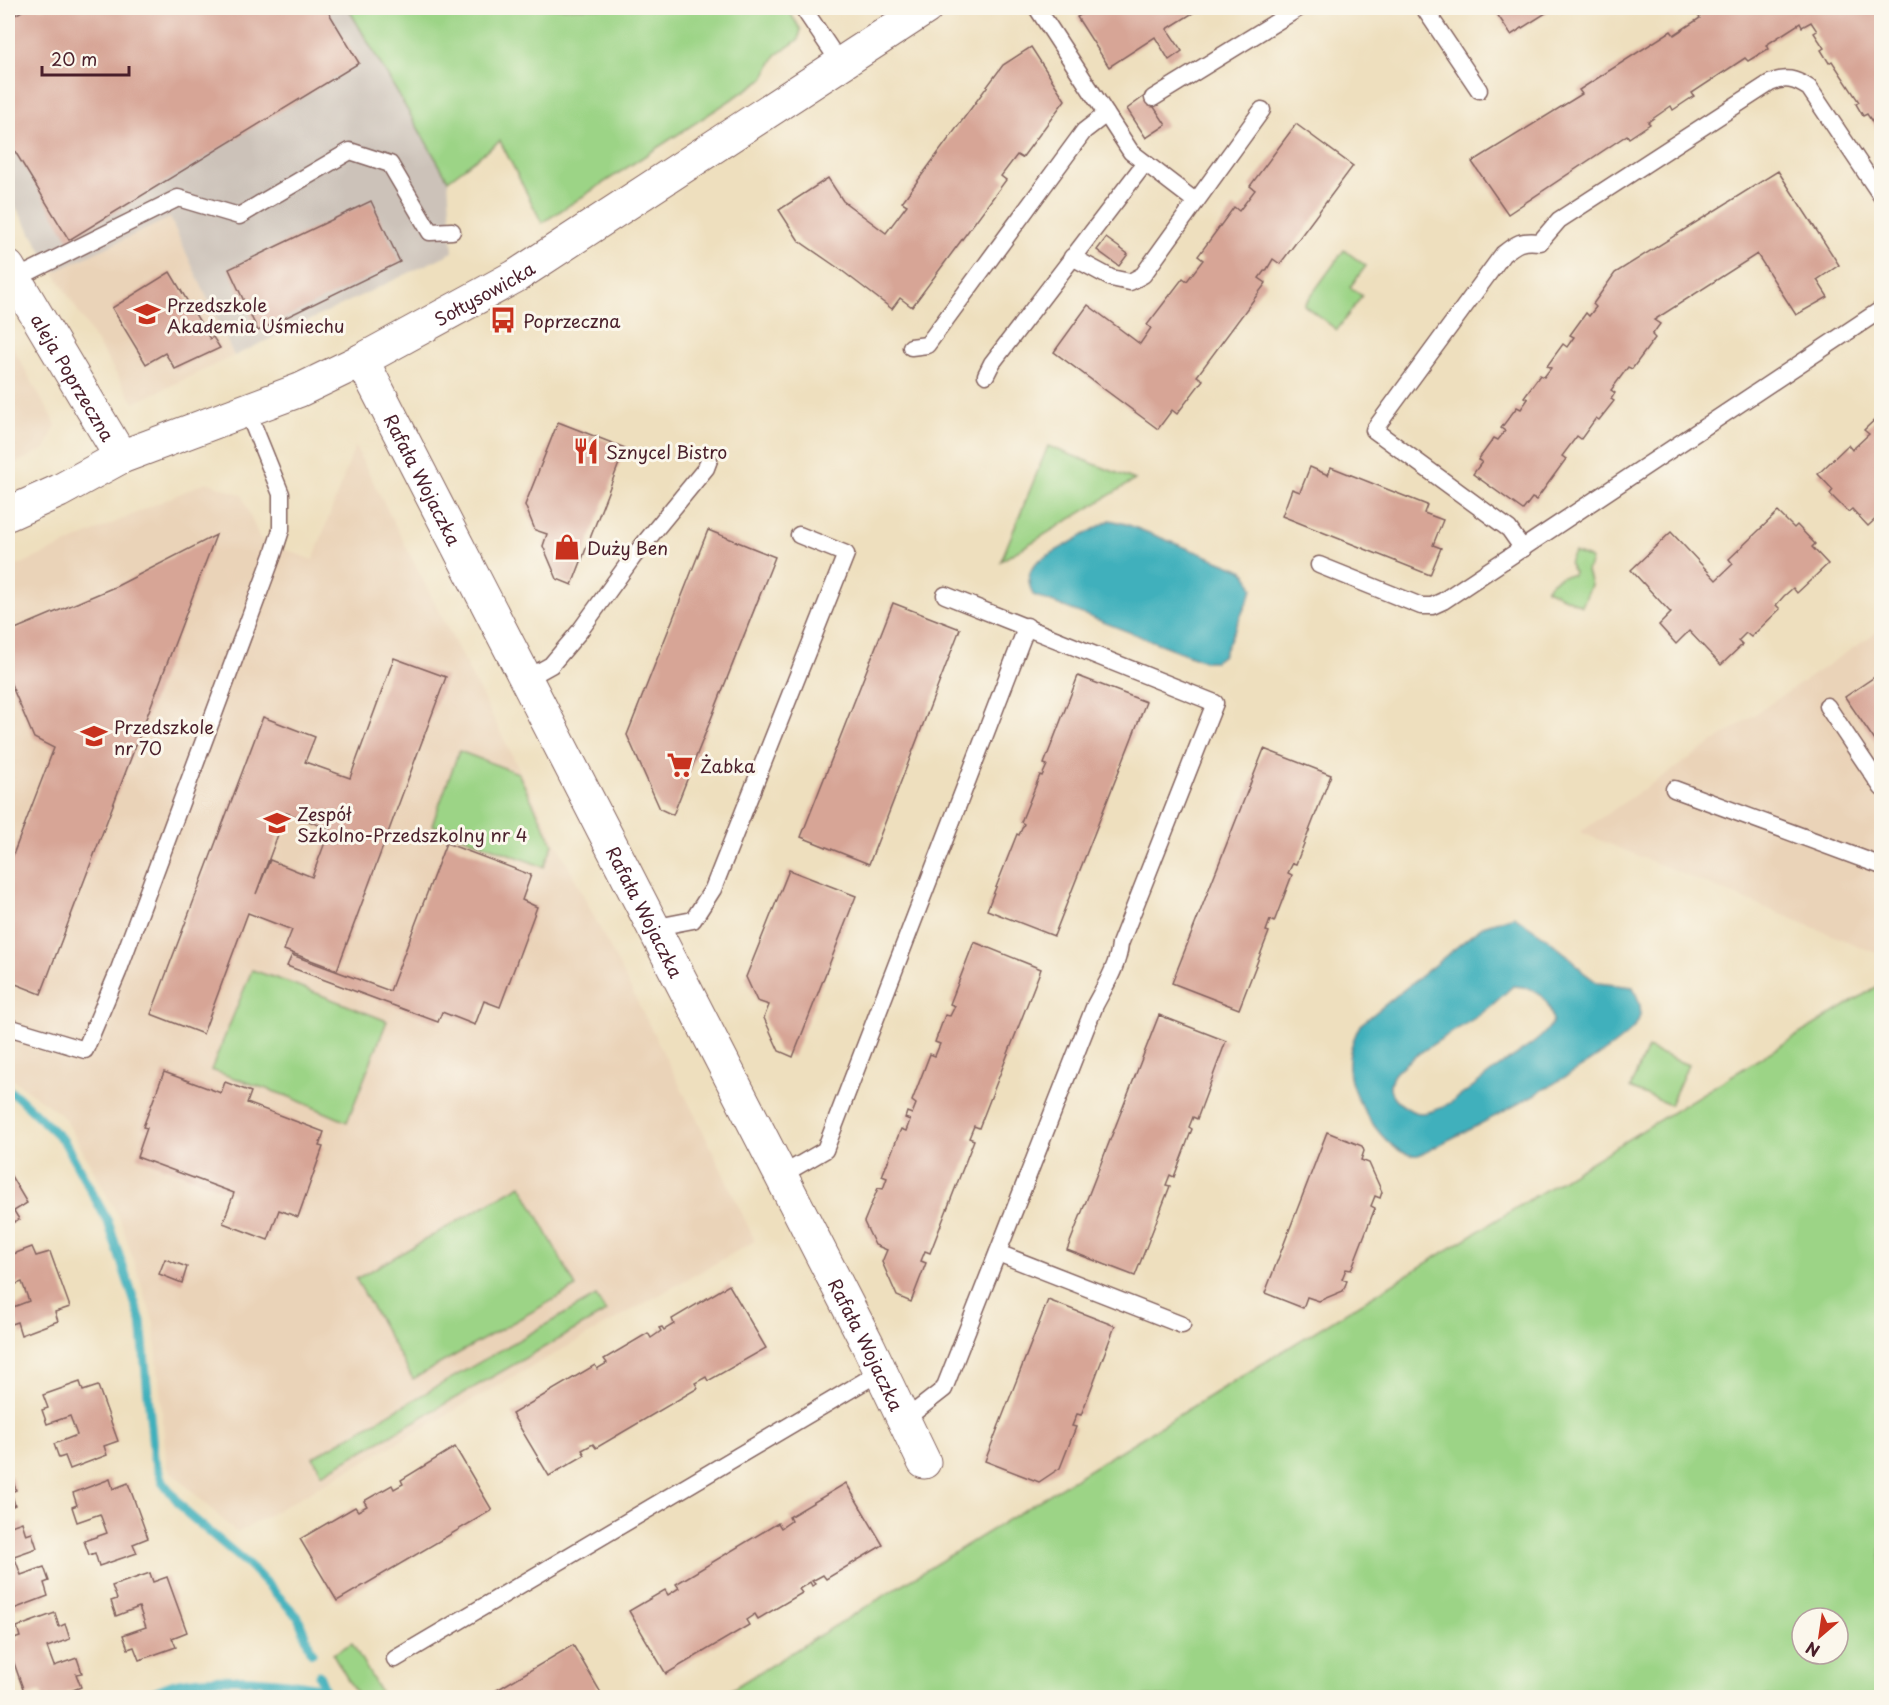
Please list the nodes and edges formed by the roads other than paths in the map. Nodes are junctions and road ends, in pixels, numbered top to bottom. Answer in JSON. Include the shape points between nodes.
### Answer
{"nodes":[{"id":1,"x":803,"y":8,"type":"edge"},
{"id":2,"x":926,"y":8,"type":"edge"},
{"id":3,"x":1037,"y":8,"type":"edge"},
{"id":4,"x":1299,"y":8,"type":"edge"},
{"id":5,"x":1424,"y":8,"type":"edge"},
{"id":6,"x":840,"y":63,"type":"junction"},
{"id":7,"x":1479,"y":90,"type":"dead end"},
{"id":8,"x":1154,"y":98,"type":"dead end"},
{"id":9,"x":1262,"y":110,"type":"dead end"},
{"id":10,"x":1106,"y":114,"type":"junction"},
{"id":11,"x":1145,"y":163,"type":"junction"},
{"id":12,"x":1881,"y":197,"type":"edge"},
{"id":13,"x":1195,"y":201,"type":"junction"},
{"id":14,"x":452,"y":231,"type":"dead end"},
{"id":15,"x":1072,"y":257,"type":"junction"},
{"id":16,"x":11,"y":273,"type":"edge"},
{"id":17,"x":1881,"y":309,"type":"edge"},
{"id":18,"x":911,"y":347,"type":"dead end"},
{"id":19,"x":362,"y":360,"type":"junction"},
{"id":20,"x":986,"y":375,"type":"dead end"},
{"id":21,"x":247,"y":410,"type":"junction"},
{"id":22,"x":121,"y":457,"type":"junction"},
{"id":23,"x":709,"y":460,"type":"dead end"},
{"id":24,"x":8,"y":514,"type":"edge"},
{"id":25,"x":799,"y":536,"type":"dead end"},
{"id":26,"x":1523,"y":549,"type":"junction"},
{"id":27,"x":1319,"y":565,"type":"dead end"},
{"id":28,"x":945,"y":594,"type":"dead end"},
{"id":29,"x":1027,"y":626,"type":"junction"},
{"id":30,"x":526,"y":679,"type":"junction"},
{"id":31,"x":1827,"y":706,"type":"dead end"},
{"id":32,"x":1881,"y":788,"type":"edge"},
{"id":33,"x":1674,"y":789,"type":"dead end"},
{"id":34,"x":1881,"y":866,"type":"edge"},
{"id":35,"x":652,"y":928,"type":"junction"},
{"id":36,"x":8,"y":1027,"type":"edge"},
{"id":37,"x":780,"y":1176,"type":"junction"},
{"id":38,"x":998,"y":1253,"type":"junction"},
{"id":39,"x":1182,"y":1325,"type":"dead end"},
{"id":40,"x":880,"y":1372,"type":"junction"},
{"id":41,"x":903,"y":1421,"type":"junction"},
{"id":42,"x":924,"y":1462,"type":"dead end"},
{"id":43,"x":395,"y":1659,"type":"dead end"}],
"edges":[{"from":1,"to":6,"type":"lane"},
{"from":2,"to":6,"type":"street","name":"Sołtysowicka"},
{"from":3,"to":10,"type":"lane"},
{"from":4,"to":8,"type":"lane"},
{"from":5,"to":7,"type":"lane"},
{"from":6,"to":19,"type":"street","name":"Sołtysowicka","via":[[516,276]]},
{"from":9,"to":13,"type":"lane"},
{"from":10,"to":11,"type":"lane","via":[[1131,152]]},
{"from":10,"to":18,"type":"lane","via":[[1084,131],[927,345]]},
{"from":11,"to":13,"type":"lane"},
{"from":11,"to":15,"type":"lane"},
{"from":12,"to":26,"type":"lane","via":[[1809,88],[1782,78],[1558,220],[1540,242],[1524,241],[1503,254],[1374,430],[1509,529]]},
{"from":13,"to":15,"type":"lane","via":[[1143,275],[1130,282],[1111,278]]},
{"from":14,"to":16,"type":"lane","via":[[430,232],[390,164],[350,151],[239,216],[178,198],[99,239]]},
{"from":15,"to":20,"type":"lane"},
{"from":16,"to":22,"type":"street","name":"aleja Poprzeczna"},
{"from":17,"to":26,"type":"lane"},
{"from":19,"to":21,"type":"street","name":"Sołtysowicka"},
{"from":19,"to":30,"type":"street","name":"Rafała Wojaczka"},
{"from":21,"to":22,"type":"street","name":"Sołtysowicka"},
{"from":21,"to":36,"type":"lane","via":[[281,494],[281,530],[118,972],[85,1050]]},
{"from":22,"to":24,"type":"street","name":"Sołtysowicka"},
{"from":23,"to":30,"type":"lane","via":[[579,632],[551,665]]},
{"from":25,"to":35,"type":"lane","via":[[846,554],[713,889],[693,920]]},
{"from":26,"to":27,"type":"lane","via":[[1432,606],[1410,602]]},
{"from":28,"to":29,"type":"lane"},
{"from":29,"to":37,"type":"lane","via":[[825,1150]]},
{"from":29,"to":38,"type":"lane","via":[[1215,703],[1112,973],[1095,1005]]},
{"from":30,"to":35,"type":"street","name":"Rafała Wojaczka"},
{"from":31,"to":32,"type":"lane"},
{"from":33,"to":34,"type":"lane"},
{"from":35,"to":37,"type":"street","name":"Rafała Wojaczka"},
{"from":37,"to":40,"type":"street","name":"Rafała Wojaczka"},
{"from":38,"to":39,"type":"lane"},
{"from":38,"to":41,"type":"lane","via":[[944,1389]]},
{"from":40,"to":41,"type":"street","name":"Rafała Wojaczka"},
{"from":40,"to":43,"type":"lane"},
{"from":41,"to":42,"type":"street","name":"Rafała Wojaczka"}]}
